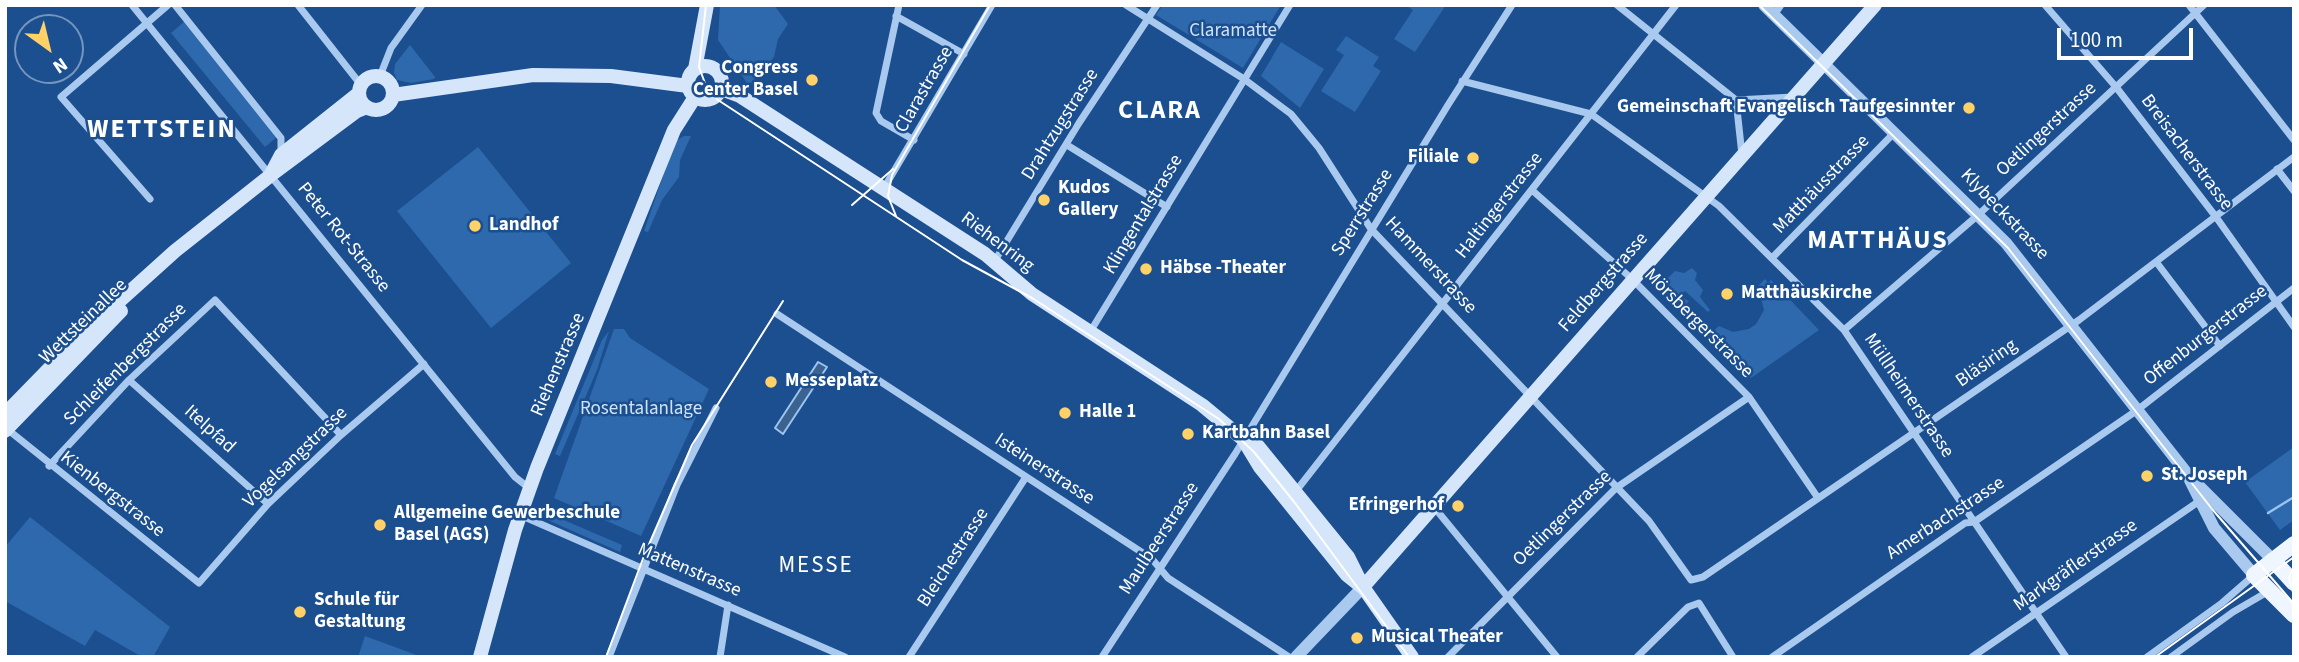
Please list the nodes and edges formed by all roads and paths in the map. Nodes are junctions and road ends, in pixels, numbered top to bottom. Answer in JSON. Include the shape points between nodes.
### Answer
{"nodes":[{"id":1,"x":132,"y":5,"type":"edge"},
{"id":2,"x":168,"y":5,"type":"edge"},
{"id":3,"x":175,"y":5,"type":"edge"},
{"id":4,"x":298,"y":5,"type":"edge"},
{"id":5,"x":422,"y":5,"type":"edge"},
{"id":6,"x":707,"y":5,"type":"edge"},
{"id":7,"x":898,"y":5,"type":"edge"},
{"id":8,"x":992,"y":5,"type":"edge"},
{"id":9,"x":1126,"y":5,"type":"edge"},
{"id":10,"x":1157,"y":5,"type":"edge"},
{"id":11,"x":1290,"y":5,"type":"edge"},
{"id":12,"x":1513,"y":5,"type":"edge"},
{"id":13,"x":1616,"y":5,"type":"edge"},
{"id":14,"x":1676,"y":5,"type":"edge"},
{"id":15,"x":1764,"y":5,"type":"edge"},
{"id":16,"x":1875,"y":5,"type":"edge"},
{"id":17,"x":2045,"y":5,"type":"edge"},
{"id":18,"x":2189,"y":5,"type":"edge"},
{"id":19,"x":2204,"y":5,"type":"edge"},
{"id":20,"x":1778,"y":10,"type":"edge"},
{"id":21,"x":2196,"y":13,"type":"junction"},
{"id":22,"x":896,"y":16,"type":"junction"},
{"id":23,"x":1149,"y":19,"type":"junction"},
{"id":24,"x":148,"y":23,"type":"junction"},
{"id":25,"x":1653,"y":35,"type":"junction"},
{"id":26,"x":700,"y":44,"type":"junction"},
{"id":27,"x":964,"y":54,"type":"junction"},
{"id":28,"x":1823,"y":64,"type":"junction"},
{"id":29,"x":695,"y":69,"type":"junction"},
{"id":30,"x":717,"y":72,"type":"junction"},
{"id":31,"x":380,"y":76,"type":"junction"},
{"id":32,"x":1244,"y":79,"type":"junction"},
{"id":33,"x":1462,"y":81,"type":"junction"},
{"id":34,"x":2116,"y":88,"type":"junction"},
{"id":35,"x":360,"y":89,"type":"junction"},
{"id":36,"x":720,"y":89,"type":"junction"},
{"id":37,"x":692,"y":91,"type":"junction"},
{"id":38,"x":393,"y":95,"type":"junction"},
{"id":39,"x":1794,"y":97,"type":"junction"},
{"id":40,"x":1736,"y":100,"type":"junction"},
{"id":41,"x":366,"y":107,"type":"junction"},
{"id":42,"x":1591,"y":114,"type":"junction"},
{"id":43,"x":1894,"y":134,"type":"junction"},
{"id":44,"x":914,"y":140,"type":"junction"},
{"id":45,"x":2294,"y":140,"type":"edge"},
{"id":46,"x":1067,"y":145,"type":"junction"},
{"id":47,"x":281,"y":155,"type":"junction"},
{"id":48,"x":1742,"y":155,"type":"junction"},
{"id":49,"x":2294,"y":157,"type":"edge"},
{"id":50,"x":2277,"y":169,"type":"junction"},
{"id":51,"x":271,"y":175,"type":"junction"},
{"id":52,"x":883,"y":190,"type":"junction"},
{"id":53,"x":1533,"y":191,"type":"junction"},
{"id":54,"x":2294,"y":191,"type":"edge"},
{"id":55,"x":1706,"y":196,"type":"junction"},
{"id":56,"x":150,"y":199,"type":"dead end"},
{"id":57,"x":1167,"y":207,"type":"junction"},
{"id":58,"x":1978,"y":215,"type":"junction"},
{"id":59,"x":2216,"y":217,"type":"junction"},
{"id":60,"x":1371,"y":229,"type":"junction"},
{"id":61,"x":1772,"y":258,"type":"junction"},
{"id":62,"x":994,"y":262,"type":"junction"},
{"id":63,"x":2157,"y":263,"type":"junction"},
{"id":64,"x":1632,"y":279,"type":"junction"},
{"id":65,"x":2294,"y":288,"type":"edge"},
{"id":66,"x":2277,"y":301,"type":"junction"},
{"id":67,"x":1444,"y":304,"type":"junction"},
{"id":68,"x":777,"y":314,"type":"dead end"},
{"id":69,"x":2072,"y":325,"type":"junction"},
{"id":70,"x":2294,"y":327,"type":"edge"},
{"id":71,"x":1844,"y":330,"type":"junction"},
{"id":72,"x":1090,"y":332,"type":"junction"},
{"id":73,"x":2220,"y":346,"type":"junction"},
{"id":74,"x":424,"y":364,"type":"junction"},
{"id":75,"x":129,"y":380,"type":"junction"},
{"id":76,"x":1531,"y":397,"type":"junction"},
{"id":77,"x":1749,"y":397,"type":"junction"},
{"id":78,"x":716,"y":408,"type":"dead end"},
{"id":79,"x":2138,"y":409,"type":"junction"},
{"id":80,"x":6,"y":425,"type":"edge"},
{"id":81,"x":1915,"y":433,"type":"junction"},
{"id":82,"x":341,"y":435,"type":"junction"},
{"id":83,"x":1243,"y":439,"type":"junction"},
{"id":84,"x":49,"y":466,"type":"junction"},
{"id":85,"x":2189,"y":476,"type":"junction"},
{"id":86,"x":1026,"y":477,"type":"junction"},
{"id":87,"x":1616,"y":488,"type":"junction"},
{"id":88,"x":530,"y":489,"type":"junction"},
{"id":89,"x":1296,"y":491,"type":"junction"},
{"id":90,"x":1818,"y":498,"type":"junction"},
{"id":91,"x":2198,"y":502,"type":"junction"},
{"id":92,"x":268,"y":504,"type":"junction"},
{"id":93,"x":1434,"y":507,"type":"junction"},
{"id":94,"x":520,"y":515,"type":"junction"},
{"id":95,"x":1974,"y":522,"type":"junction"},
{"id":96,"x":2294,"y":544,"type":"edge"},
{"id":97,"x":2273,"y":560,"type":"junction"},
{"id":98,"x":642,"y":568,"type":"junction"},
{"id":99,"x":1160,"y":568,"type":"junction"},
{"id":100,"x":2254,"y":575,"type":"junction"},
{"id":101,"x":1688,"y":578,"type":"joint"},
{"id":102,"x":2292,"y":578,"type":"edge"},
{"id":103,"x":199,"y":583,"type":"joint"},
{"id":104,"x":1363,"y":587,"type":"junction"},
{"id":105,"x":2269,"y":591,"type":"junction"},
{"id":106,"x":1508,"y":595,"type":"junction"},
{"id":107,"x":729,"y":605,"type":"junction"},
{"id":108,"x":2037,"y":613,"type":"junction"},
{"id":109,"x":2294,"y":615,"type":"edge"},
{"id":110,"x":481,"y":657,"type":"edge"},
{"id":111,"x":609,"y":657,"type":"edge"},
{"id":112,"x":720,"y":657,"type":"edge"},
{"id":113,"x":845,"y":657,"type":"edge"},
{"id":114,"x":909,"y":657,"type":"edge"},
{"id":115,"x":1102,"y":657,"type":"edge"},
{"id":116,"x":1289,"y":657,"type":"edge"},
{"id":117,"x":1296,"y":657,"type":"edge"},
{"id":118,"x":1412,"y":657,"type":"edge"},
{"id":119,"x":1448,"y":657,"type":"edge"},
{"id":120,"x":1557,"y":657,"type":"edge"},
{"id":121,"x":1637,"y":657,"type":"edge"},
{"id":122,"x":1733,"y":657,"type":"edge"},
{"id":123,"x":1772,"y":657,"type":"edge"},
{"id":124,"x":1972,"y":657,"type":"edge"},
{"id":125,"x":2066,"y":657,"type":"edge"},
{"id":126,"x":2147,"y":657,"type":"edge"},
{"id":127,"x":2171,"y":657,"type":"edge"}],
"edges":[{"from":1,"to":24,"type":"street","name":"Peter Rot-Strasse"},
{"from":2,"to":24,"type":"street"},
{"from":3,"to":47,"type":"street","via":[[281,138]]},
{"from":4,"to":35,"type":"street"},
{"from":5,"to":31,"type":"street","via":[[391,48]]},
{"from":6,"to":26,"type":"main road"},
{"from":7,"to":22,"type":"street"},
{"from":8,"to":27,"type":"street","name":"Clarastrasse"},
{"from":9,"to":23,"type":"street","name":"Hammerstrasse"},
{"from":10,"to":23,"type":"street","name":"Drahtzugstrasse"},
{"from":11,"to":32,"type":"street","name":"Klingentalstrasse"},
{"from":12,"to":33,"type":"street","name":"Sperrstrasse"},
{"from":13,"to":25,"type":"street"},
{"from":14,"to":25,"type":"street","name":"Haltingerstrasse"},
{"from":15,"to":20,"type":"street","name":"Klybeckstrasse"},
{"from":16,"to":28,"type":"main road","name":"Feldbergstrasse"},
{"from":17,"to":34,"type":"street","name":"Breisacherstrasse"},
{"from":18,"to":21,"type":"street"},
{"from":19,"to":21,"type":"street","name":"Oetlingerstrasse"},
{"from":20,"to":28,"type":"street","name":"Klybeckstrasse"},
{"from":21,"to":34,"type":"street","name":"Oetlingerstrasse"},
{"from":21,"to":45,"type":"street"},
{"from":22,"to":27,"type":"street"},
{"from":22,"to":44,"type":"street","via":[[876,113],[881,121]]},
{"from":23,"to":32,"type":"street","name":"Hammerstrasse"},
{"from":23,"to":46,"type":"street","name":"Drahtzugstrasse"},
{"from":24,"to":51,"type":"street","name":"Peter Rot-Strasse"},
{"from":24,"to":56,"type":"street","via":[[61,97]]},
{"from":25,"to":40,"type":"street"},
{"from":25,"to":42,"type":"street","name":"Haltingerstrasse"},
{"from":26,"to":29,"type":"main road"},
{"from":26,"to":30,"type":"main road"},
{"from":27,"to":44,"type":"street","name":"Clarastrasse"},
{"from":28,"to":39,"type":"main road","name":"Feldbergstrasse"},
{"from":28,"to":43,"type":"street","name":"Klybeckstrasse"},
{"from":29,"to":30,"type":"main road","via":[[709,67]]},
{"from":29,"to":37,"type":"main road","via":[[689,77]]},
{"from":30,"to":36,"type":"main road"},
{"from":31,"to":35,"type":"main road","name":"Wettsteinallee","via":[[369,78]]},
{"from":31,"to":38,"type":"main road","via":[[390,82]]},
{"from":32,"to":57,"type":"street","name":"Klingentalstrasse"},
{"from":32,"to":60,"type":"street","name":"Hammerstrasse","via":[[1291,114],[1319,148]]},
{"from":33,"to":42,"type":"street","name":"Müllheimerstrasse"},
{"from":33,"to":60,"type":"street","name":"Sperrstrasse"},
{"from":34,"to":58,"type":"street","name":"Oetlingerstrasse"},
{"from":34,"to":59,"type":"street","name":"Breisacherstrasse"},
{"from":35,"to":41,"type":"main road"},
{"from":35,"to":47,"type":"main road","name":"Wettsteinallee"},
{"from":36,"to":37,"type":"main road","via":[[710,99]]},
{"from":36,"to":52,"type":"main road","name":"Riehenring","via":[[740,96]]},
{"from":37,"to":38,"type":"main road","via":[[611,76],[533,75]]},
{"from":37,"to":88,"type":"main road","name":"Riehenstrasse"},
{"from":38,"to":41,"type":"main road","name":"Wettsteinallee","via":[[383,109]]},
{"from":39,"to":40,"type":"street"},
{"from":39,"to":48,"type":"main road","name":"Feldbergstrasse"},
{"from":40,"to":48,"type":"street"},
{"from":41,"to":51,"type":"main road","name":"Wettsteinallee"},
{"from":42,"to":53,"type":"street","name":"Haltingerstrasse"},
{"from":42,"to":55,"type":"street","name":"Müllheimerstrasse"},
{"from":43,"to":58,"type":"street","name":"Klybeckstrasse"},
{"from":43,"to":61,"type":"street","name":"Matthäusstrasse"},
{"from":44,"to":52,"type":"street","name":"Clarastrasse"},
{"from":46,"to":57,"type":"street"},
{"from":46,"to":62,"type":"street","name":"Drahtzugstrasse"},
{"from":47,"to":51,"type":"main road","name":"Wettsteinallee"},
{"from":48,"to":55,"type":"main road","name":"Feldbergstrasse"},
{"from":49,"to":50,"type":"street","name":"Bläsiring"},
{"from":50,"to":54,"type":"street"},
{"from":50,"to":59,"type":"street","name":"Bläsiring"},
{"from":51,"to":74,"type":"street","name":"Peter Rot-Strasse"},
{"from":51,"to":80,"type":"main road","name":"Wettsteinallee","via":[[191,240],[178,258]]},
{"from":52,"to":62,"type":"main road","name":"Riehenring"},
{"from":53,"to":64,"type":"street","name":"Mörsbergerstrasse"},
{"from":53,"to":67,"type":"street","name":"Haltingerstrasse"},
{"from":55,"to":61,"type":"street","name":"Müllheimerstrasse"},
{"from":55,"to":64,"type":"main road","name":"Feldbergstrasse"},
{"from":57,"to":72,"type":"street","name":"Klingentalstrasse"},
{"from":58,"to":69,"type":"street","name":"Klybeckstrasse"},
{"from":58,"to":71,"type":"street","name":"Oetlingerstrasse"},
{"from":59,"to":63,"type":"street","name":"Bläsiring"},
{"from":59,"to":66,"type":"street","name":"Breisacherstrasse"},
{"from":60,"to":67,"type":"street","name":"Hammerstrasse"},
{"from":60,"to":83,"type":"street","name":"Sperrstrasse"},
{"from":61,"to":71,"type":"street","name":"Müllheimerstrasse"},
{"from":62,"to":72,"type":"main road","name":"Riehenring"},
{"from":63,"to":69,"type":"street","name":"Bläsiring"},
{"from":63,"to":73,"type":"street"},
{"from":64,"to":76,"type":"main road","name":"Feldbergstrasse"},
{"from":64,"to":77,"type":"street","name":"Mörsbergerstrasse"},
{"from":65,"to":66,"type":"street","name":"Offenburgerstrasse"},
{"from":66,"to":70,"type":"street","name":"Breisacherstrasse"},
{"from":66,"to":73,"type":"street","name":"Offenburgerstrasse"},
{"from":67,"to":76,"type":"street","name":"Hammerstrasse"},
{"from":67,"to":89,"type":"street","name":"Haltingerstrasse"},
{"from":68,"to":86,"type":"street","name":"Isteinerstrasse"},
{"from":69,"to":79,"type":"street","name":"Klybeckstrasse"},
{"from":69,"to":81,"type":"street","name":"Bläsiring"},
{"from":71,"to":81,"type":"street","name":"Müllheimerstrasse"},
{"from":72,"to":83,"type":"main road","name":"Riehenring","via":[[1202,405]]},
{"from":73,"to":79,"type":"street","name":"Offenburgerstrasse"},
{"from":74,"to":82,"type":"street","name":"Vogelsangstrasse"},
{"from":74,"to":88,"type":"street","name":"Peter Rot-Strasse","via":[[515,477]]},
{"from":75,"to":82,"type":"street","name":"Schleifenbergstrasse","via":[[215,300]]},
{"from":75,"to":84,"type":"street","name":"Schleifenbergstrasse"},
{"from":75,"to":92,"type":"street","name":"Itelpfad"},
{"from":76,"to":87,"type":"street","name":"Hammerstrasse"},
{"from":76,"to":93,"type":"main road","name":"Feldbergstrasse"},
{"from":77,"to":87,"type":"street","name":"Oetlingerstrasse"},
{"from":77,"to":90,"type":"street","name":"Mörsbergerstrasse"},
{"from":78,"to":98,"type":"street"},
{"from":79,"to":85,"type":"street","name":"Klybeckstrasse"},
{"from":79,"to":95,"type":"street","name":"Amerbachstrasse"},
{"from":80,"to":84,"type":"street","name":"Kienbergstrasse"},
{"from":81,"to":90,"type":"street","name":"Bläsiring"},
{"from":81,"to":95,"type":"street","name":"Müllheimerstrasse"},
{"from":82,"to":92,"type":"street","name":"Vogelsangstrasse"},
{"from":83,"to":89,"type":"main road","name":"Riehenring","via":[[1256,445]]},
{"from":83,"to":99,"type":"street","name":"Maulbeerstrasse"},
{"from":83,"to":104,"type":"main road","name":"Riehenring","via":[[1347,575]]},
{"from":84,"to":103,"type":"street","name":"Kienbergstrasse"},
{"from":85,"to":91,"type":"street","name":"Klybeckstrasse"},
{"from":85,"to":97,"type":"street","name":"Klybeckstrasse"},
{"from":86,"to":99,"type":"street","name":"Isteinerstrasse"},
{"from":86,"to":114,"type":"street","name":"Bleichestrasse"},
{"from":87,"to":101,"type":"street","name":"Hammerstrasse","via":[[1649,521]]},
{"from":87,"to":106,"type":"street","name":"Oetlingerstrasse"},
{"from":88,"to":94,"type":"main road","name":"Riehenstrasse"},
{"from":89,"to":104,"type":"main road","name":"Riehenring","via":[[1348,557]]},
{"from":90,"to":101,"type":"street","name":"Bläsiring","via":[[1703,577]]},
{"from":91,"to":100,"type":"street","name":"Klybeckstrasse","via":[[2221,539]]},
{"from":91,"to":108,"type":"street","name":"Markgräflerstrasse"},
{"from":92,"to":103,"type":"street","name":"Vogelsangstrasse"},
{"from":93,"to":104,"type":"main road","name":"Feldbergstrasse"},
{"from":93,"to":106,"type":"street"},
{"from":94,"to":98,"type":"street","name":"Mattenstrasse"},
{"from":94,"to":110,"type":"main road","name":"Riehenstrasse"},
{"from":95,"to":108,"type":"street","name":"Müllheimerstrasse"},
{"from":95,"to":123,"type":"street","name":"Amerbachstrasse","via":[[1965,523]]},
{"from":96,"to":97,"type":"main road"},
{"from":97,"to":100,"type":"main road"},
{"from":97,"to":102,"type":"main road","name":"Klybeckstrasse"},
{"from":98,"to":107,"type":"street","name":"Mattenstrasse"},
{"from":98,"to":111,"type":"street"},
{"from":99,"to":115,"type":"street","name":"Maulbeerstrasse"},
{"from":99,"to":116,"type":"street","name":"Isteinerstrasse","via":[[1168,578]]},
{"from":100,"to":105,"type":"main road","name":"Klybeckstrasse"},
{"from":100,"to":126,"type":"street"},
{"from":102,"to":105,"type":"main road"},
{"from":104,"to":117,"type":"street"},
{"from":104,"to":118,"type":"main road","name":"Riehenring"},
{"from":105,"to":109,"type":"main road","name":"Klybeckstrasse"},
{"from":105,"to":127,"type":"street"},
{"from":106,"to":119,"type":"street","name":"Oetlingerstrasse"},
{"from":106,"to":120,"type":"street"},
{"from":107,"to":112,"type":"street"},
{"from":107,"to":113,"type":"street","name":"Mattenstrasse"},
{"from":108,"to":124,"type":"street","name":"Markgräflerstrasse"},
{"from":108,"to":125,"type":"street","name":"Müllheimerstrasse"},
{"from":121,"to":122,"type":"street","via":[[1691,605],[1703,606]]}]}
